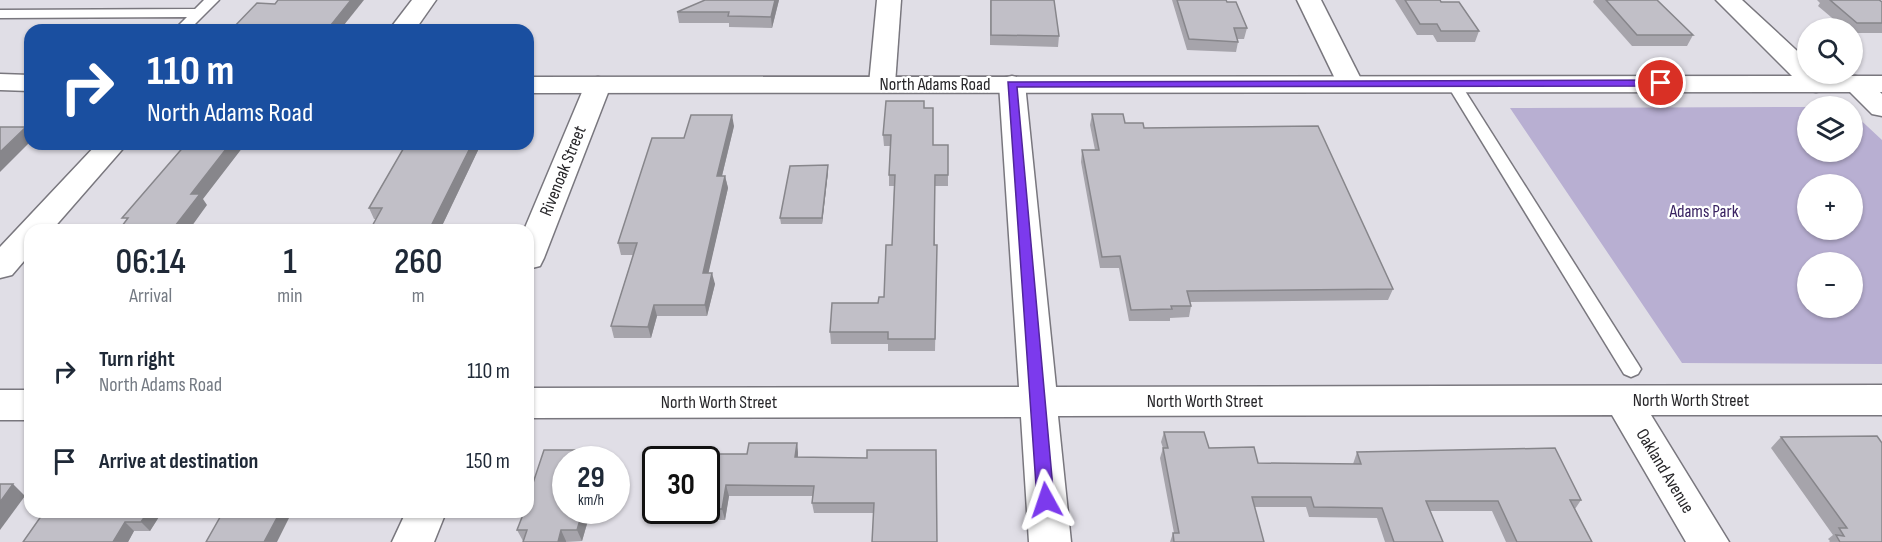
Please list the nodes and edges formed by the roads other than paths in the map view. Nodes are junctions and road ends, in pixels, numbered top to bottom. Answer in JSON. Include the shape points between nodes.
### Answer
{"nodes":[{"id":1,"x":212,"y":0,"type":"edge"},
{"id":2,"x":424,"y":0,"type":"edge"},
{"id":3,"x":889,"y":0,"type":"edge"},
{"id":4,"x":1309,"y":0,"type":"edge"},
{"id":5,"x":1728,"y":0,"type":"edge"},
{"id":6,"x":199,"y":13,"type":"junction"},
{"id":7,"x":0,"y":14,"type":"edge"},
{"id":8,"x":187,"y":24,"type":"edge"},
{"id":9,"x":406,"y":24,"type":"edge"},
{"id":10,"x":1797,"y":66,"type":"edge"},
{"id":11,"x":0,"y":82,"type":"edge"},
{"id":12,"x":24,"y":82,"type":"edge"},
{"id":13,"x":1453,"y":83,"type":"junction"},
{"id":14,"x":882,"y":84,"type":"junction"},
{"id":15,"x":1011,"y":84,"type":"junction"},
{"id":16,"x":1350,"y":84,"type":"junction"},
{"id":17,"x":1797,"y":84,"type":"edge"},
{"id":18,"x":1855,"y":84,"type":"edge"},
{"id":19,"x":1863,"y":84,"type":"edge"},
{"id":20,"x":1882,"y":84,"type":"edge"},
{"id":21,"x":534,"y":85,"type":"edge"},
{"id":22,"x":598,"y":85,"type":"junction"},
{"id":23,"x":1882,"y":108,"type":"edge"},
{"id":24,"x":107,"y":150,"type":"edge"},
{"id":25,"x":40,"y":224,"type":"edge"},
{"id":26,"x":24,"y":241,"type":"edge"},
{"id":27,"x":534,"y":243,"type":"edge"},
{"id":28,"x":0,"y":267,"type":"edge"},
{"id":29,"x":1626,"y":384,"type":"junction"},
{"id":30,"x":1882,"y":400,"type":"edge"},
{"id":31,"x":1038,"y":401,"type":"junction"},
{"id":32,"x":534,"y":403,"type":"edge"},
{"id":33,"x":0,"y":405,"type":"edge"},
{"id":34,"x":24,"y":405,"type":"edge"},
{"id":35,"x":423,"y":518,"type":"edge"},
{"id":36,"x":413,"y":542,"type":"edge"},
{"id":37,"x":1050,"y":542,"type":"edge"},
{"id":38,"x":1708,"y":542,"type":"edge"}],
"edges":[{"from":1,"to":6,"type":"lane"},
{"from":2,"to":9,"type":"street"},
{"from":3,"to":14,"type":"street"},
{"from":4,"to":16,"type":"street"},
{"from":5,"to":10,"type":"street"},
{"from":6,"to":7,"type":"lane"},
{"from":6,"to":8,"type":"lane"},
{"from":11,"to":12,"type":"street"},
{"from":13,"to":16,"type":"street","name":"North Adams Road"},
{"from":13,"to":17,"type":"street","name":"North Adams Road"},
{"from":13,"to":29,"type":"lane"},
{"from":14,"to":15,"type":"street","name":"North Adams Road"},
{"from":14,"to":22,"type":"street","name":"North Adams Road"},
{"from":15,"to":16,"type":"street","name":"North Adams Road"},
{"from":15,"to":31,"type":"street"},
{"from":18,"to":23,"type":"street"},
{"from":19,"to":20,"type":"street","name":"North Adams Road"},
{"from":21,"to":22,"type":"street","name":"North Adams Road"},
{"from":22,"to":27,"type":"street","name":"Rivenoak Street"},
{"from":24,"to":25,"type":"street"},
{"from":26,"to":28,"type":"street"},
{"from":29,"to":30,"type":"street","name":"North Worth Street"},
{"from":29,"to":31,"type":"street","name":"North Worth Street"},
{"from":29,"to":38,"type":"street","name":"Oakland Avenue"},
{"from":31,"to":32,"type":"street","name":"North Worth Street"},
{"from":31,"to":37,"type":"street"},
{"from":33,"to":34,"type":"street"},
{"from":35,"to":36,"type":"street"}]}
